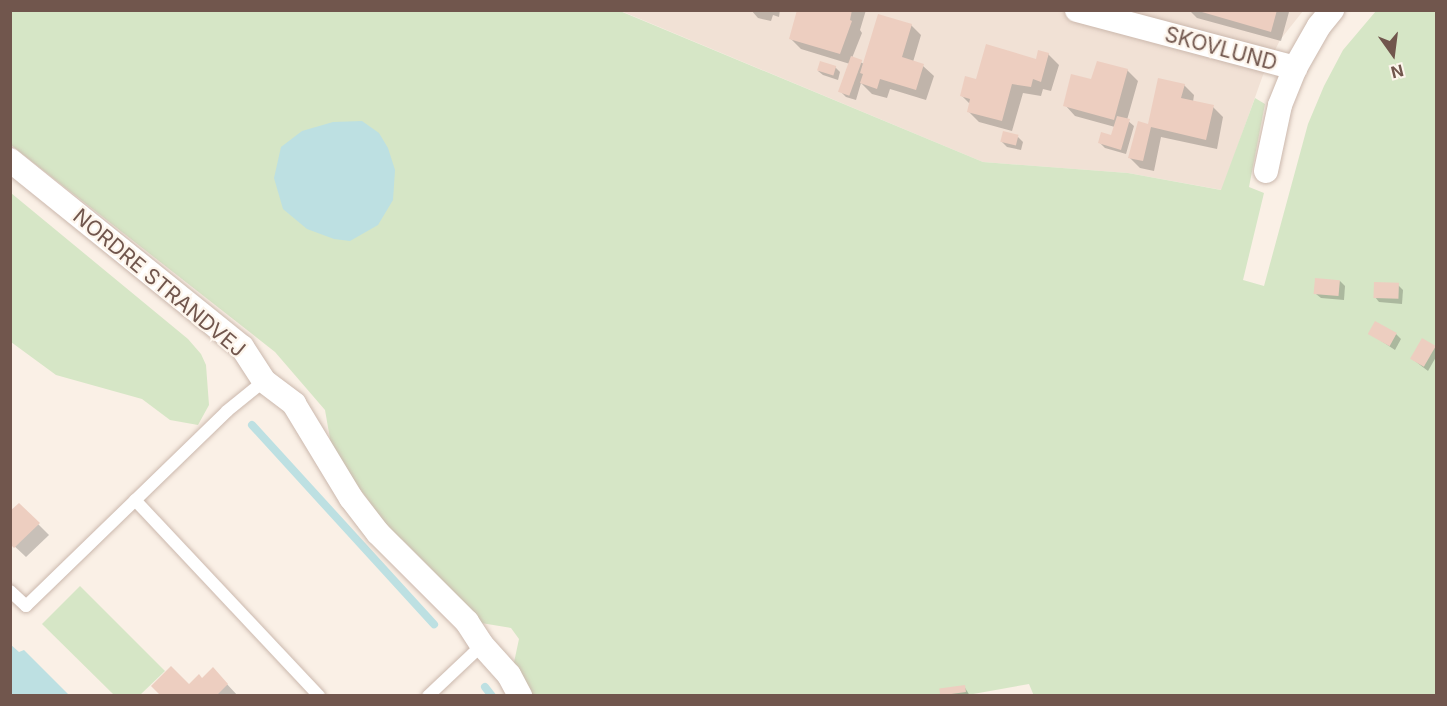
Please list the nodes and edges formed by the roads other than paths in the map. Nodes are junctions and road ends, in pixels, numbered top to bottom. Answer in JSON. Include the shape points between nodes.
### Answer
{"nodes":[{"id":1,"x":1077,"y":10,"type":"edge"},
{"id":2,"x":1332,"y":10,"type":"edge"},
{"id":3,"x":1295,"y":68,"type":"junction"},
{"id":4,"x":10,"y":160,"type":"edge"},
{"id":5,"x":1266,"y":171,"type":"dead end"},
{"id":6,"x":264,"y":381,"type":"junction"},
{"id":7,"x":135,"y":500,"type":"junction"},
{"id":8,"x":10,"y":591,"type":"edge"},
{"id":9,"x":482,"y":645,"type":"junction"},
{"id":10,"x":319,"y":696,"type":"edge"},
{"id":11,"x":428,"y":696,"type":"edge"},
{"id":12,"x":520,"y":696,"type":"edge"}],
"edges":[{"from":1,"to":3,"type":"street","name":"SKOVLUND"},
{"from":2,"to":3,"type":"street","name":"SKOVLUND"},
{"from":3,"to":5,"type":"street","name":"SKOVLUND","via":[[1280,105]]},
{"from":4,"to":6,"type":"street","name":"NORDRE STRANDVEJ","via":[[242,347]]},
{"from":6,"to":7,"type":"lane","via":[[227,411]]},
{"from":6,"to":9,"type":"street","name":"NORDRE STRANDVEJ","via":[[294,404],[351,498],[378,533],[467,622]]},
{"from":7,"to":8,"type":"lane","via":[[26,606]]},
{"from":7,"to":10,"type":"lane"},
{"from":9,"to":11,"type":"lane"},
{"from":9,"to":12,"type":"street","name":"NORDRE STRANDVEJ"}]}
